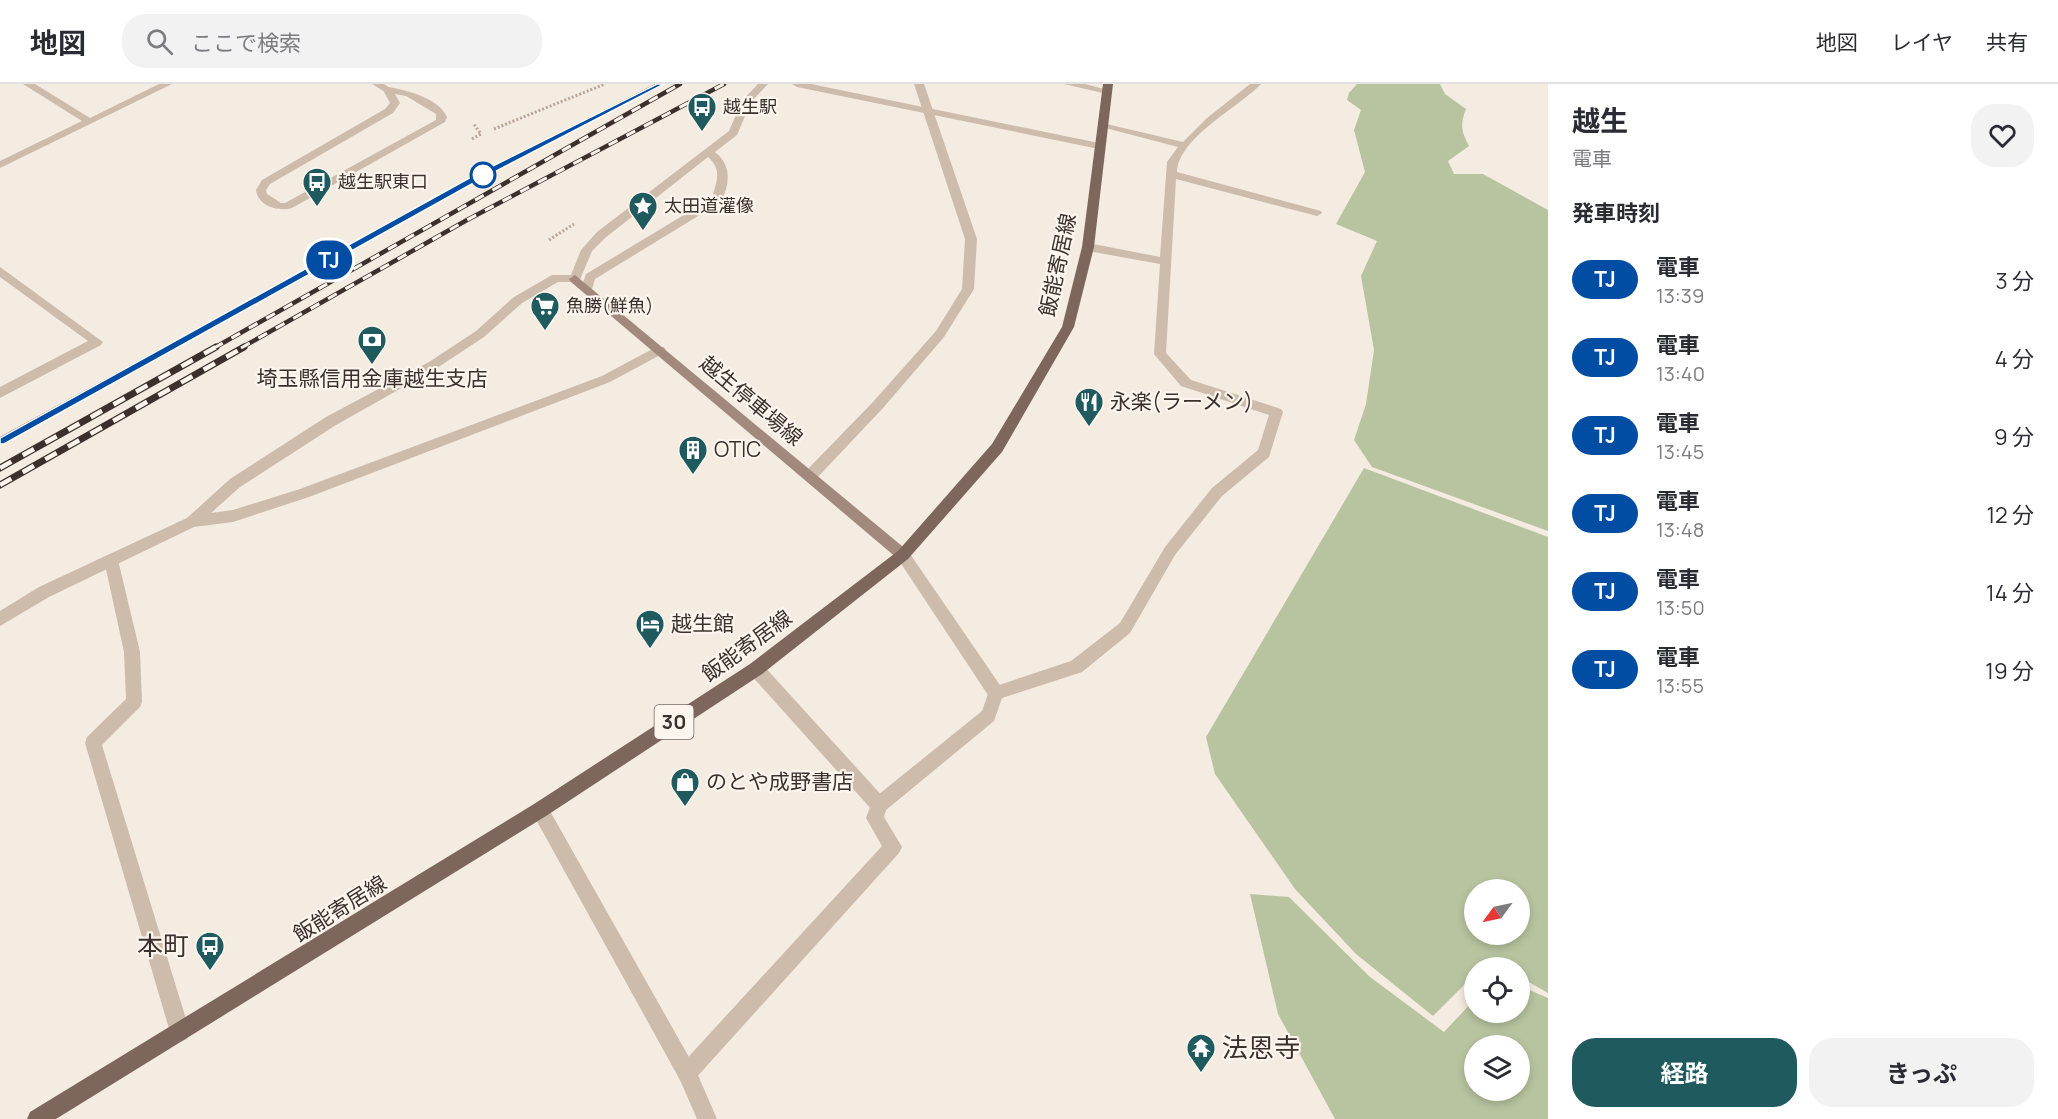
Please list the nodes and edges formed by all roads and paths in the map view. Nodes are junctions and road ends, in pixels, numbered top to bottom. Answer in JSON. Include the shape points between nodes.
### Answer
{"nodes":[{"id":1,"x":28,"y":84,"type":"edge"},
{"id":2,"x":167,"y":84,"type":"edge"},
{"id":3,"x":376,"y":84,"type":"edge"},
{"id":4,"x":605,"y":84,"type":"edge"},
{"id":5,"x":763,"y":84,"type":"edge"},
{"id":6,"x":797,"y":84,"type":"edge"},
{"id":7,"x":919,"y":84,"type":"edge"},
{"id":8,"x":1069,"y":84,"type":"edge"},
{"id":9,"x":1256,"y":84,"type":"edge"},
{"id":10,"x":1107,"y":88,"type":"edge"},
{"id":11,"x":388,"y":90,"type":"junction"},
{"id":12,"x":928,"y":110,"type":"junction"},
{"id":13,"x":90,"y":122,"type":"junction"},
{"id":14,"x":473,"y":123,"type":"dead end"},
{"id":15,"x":1102,"y":124,"type":"junction"},
{"id":16,"x":494,"y":129,"type":"dead end"},
{"id":17,"x":472,"y":139,"type":"dead end"},
{"id":18,"x":1184,"y":145,"type":"junction"},
{"id":19,"x":1099,"y":146,"type":"junction"},
{"id":20,"x":708,"y":152,"type":"junction"},
{"id":21,"x":0,"y":165,"type":"edge"},
{"id":22,"x":1171,"y":174,"type":"junction"},
{"id":23,"x":1317,"y":213,"type":"dead end"},
{"id":24,"x":1088,"y":247,"type":"junction"},
{"id":25,"x":1167,"y":262,"type":"junction"},
{"id":26,"x":3,"y":276,"type":"edge"},
{"id":27,"x":575,"y":279,"type":"junction"},
{"id":28,"x":587,"y":289,"type":"junction"},
{"id":29,"x":660,"y":350,"type":"junction"},
{"id":30,"x":0,"y":393,"type":"edge"},
{"id":31,"x":810,"y":476,"type":"junction"},
{"id":32,"x":192,"y":522,"type":"junction"},
{"id":33,"x":903,"y":555,"type":"junction"},
{"id":34,"x":111,"y":560,"type":"junction"},
{"id":35,"x":0,"y":619,"type":"edge"},
{"id":36,"x":756,"y":669,"type":"junction"},
{"id":37,"x":996,"y":693,"type":"junction"},
{"id":38,"x":879,"y":804,"type":"junction"},
{"id":39,"x":540,"y":810,"type":"junction"},
{"id":40,"x":180,"y":1032,"type":"junction"},
{"id":41,"x":687,"y":1073,"type":"junction"},
{"id":42,"x":37,"y":1119,"type":"edge"},
{"id":43,"x":707,"y":1119,"type":"edge"}],
"edges":[{"from":1,"to":13,"type":"street"},
{"from":2,"to":13,"type":"street"},
{"from":3,"to":11,"type":"street"},
{"from":4,"to":16,"type":"path"},
{"from":5,"to":20,"type":"street","via":[[747,101],[733,133]]},
{"from":6,"to":12,"type":"street"},
{"from":7,"to":12,"type":"street"},
{"from":8,"to":10,"type":"street"},
{"from":9,"to":18,"type":"street"},
{"from":10,"to":15,"type":"main road","name":"飯能寄居線","number":"30"},
{"from":11,"to":11,"type":"street","via":[[409,93],[440,112],[440,122],[288,206],[279,207],[262,196],[266,183],[389,111],[395,104]]},
{"from":12,"to":19,"type":"street"},
{"from":12,"to":31,"type":"street","via":[[971,239],[968,289],[940,334]]},
{"from":13,"to":21,"type":"street"},
{"from":14,"to":17,"type":"path","via":[[481,134]]},
{"from":15,"to":18,"type":"street"},
{"from":15,"to":19,"type":"main road","name":"飯能寄居線","number":"30"},
{"from":18,"to":22,"type":"street","via":[[1172,162]]},
{"from":19,"to":24,"type":"main road","name":"飯能寄居線","number":"30"},
{"from":20,"to":27,"type":"street","via":[[601,236],[587,250]]},
{"from":20,"to":28,"type":"street","via":[[721,162],[724,170],[717,200],[590,277]]},
{"from":22,"to":23,"type":"street"},
{"from":22,"to":25,"type":"street"},
{"from":24,"to":25,"type":"street"},
{"from":24,"to":33,"type":"main road","name":"飯能寄居線","number":"30","via":[[1068,327],[998,448]]},
{"from":25,"to":37,"type":"street","via":[[1160,354],[1186,383],[1276,412],[1264,453],[1217,492],[1177,543],[1125,628],[1076,667]]},
{"from":26,"to":30,"type":"street","via":[[97,342]]},
{"from":27,"to":28,"type":"main road","name":"越生停車場線"},
{"from":27,"to":32,"type":"street","via":[[556,278],[518,300],[480,334],[433,365],[331,421],[235,483]]},
{"from":28,"to":29,"type":"main road","name":"越生停車場線"},
{"from":29,"to":31,"type":"main road","name":"越生停車場線"},
{"from":29,"to":32,"type":"street","via":[[606,379],[304,493],[233,516]]},
{"from":31,"to":33,"type":"main road","name":"越生停車場線"},
{"from":32,"to":34,"type":"street"},
{"from":33,"to":36,"type":"main road","name":"飯能寄居線","number":"30"},
{"from":33,"to":37,"type":"street"},
{"from":34,"to":35,"type":"street","via":[[44,592]]},
{"from":34,"to":40,"type":"street","via":[[132,652],[134,702],[93,743]]},
{"from":36,"to":38,"type":"street"},
{"from":36,"to":39,"type":"main road","name":"飯能寄居線","number":"30"},
{"from":37,"to":38,"type":"street","via":[[988,716]]},
{"from":38,"to":41,"type":"street","via":[[875,818],[893,847]]},
{"from":39,"to":40,"type":"main road","name":"飯能寄居線","number":"30"},
{"from":39,"to":41,"type":"street"},
{"from":40,"to":42,"type":"main road","name":"飯能寄居線","number":"30"},
{"from":41,"to":43,"type":"street"}]}
